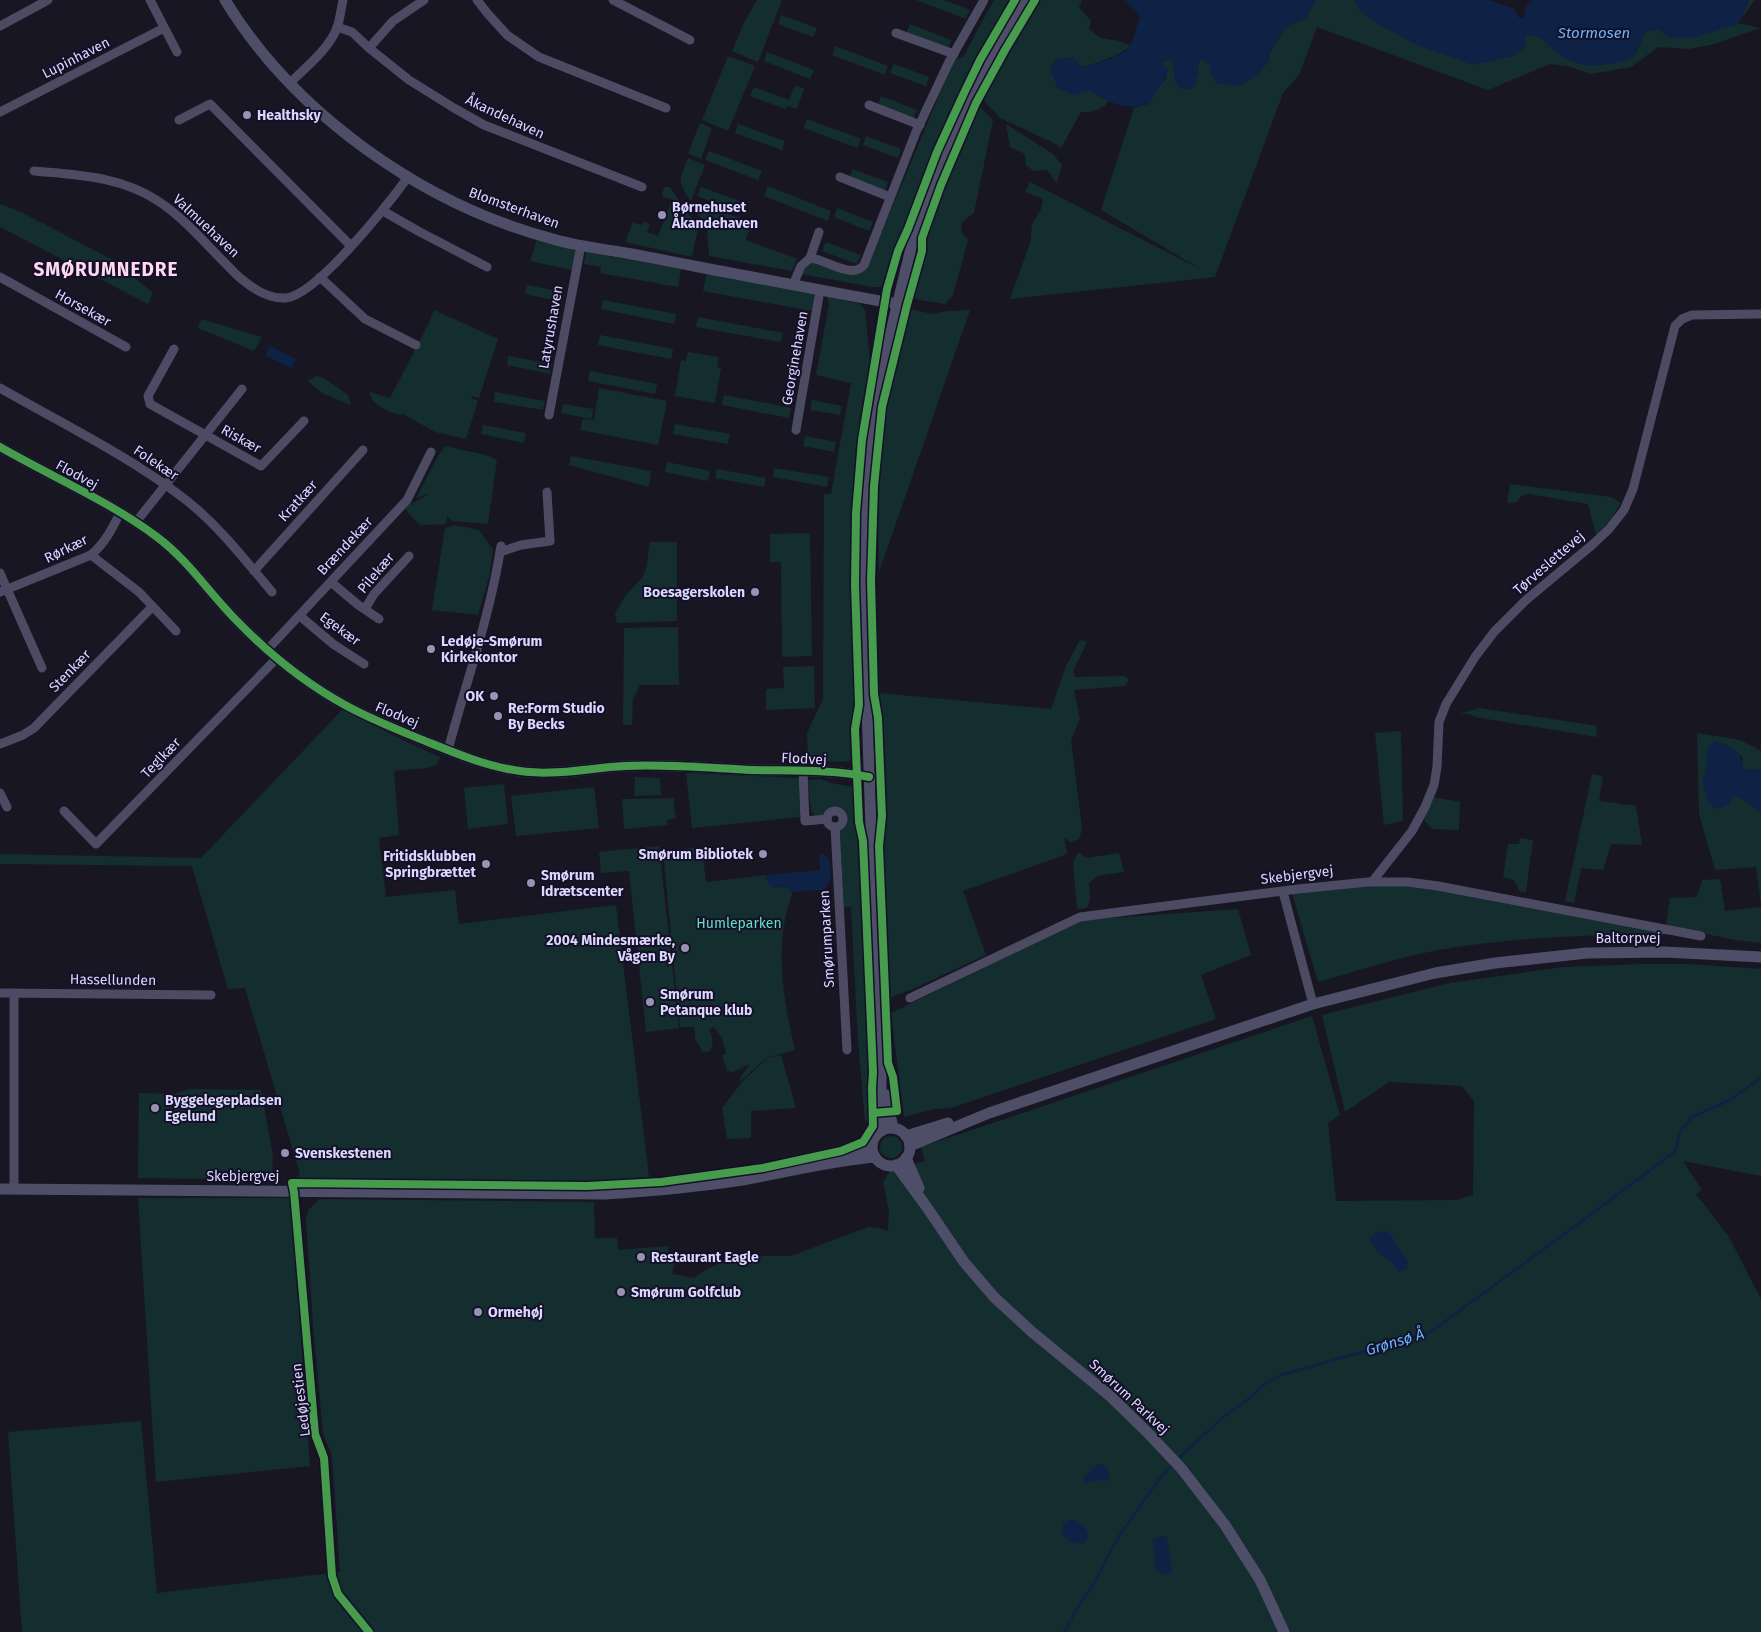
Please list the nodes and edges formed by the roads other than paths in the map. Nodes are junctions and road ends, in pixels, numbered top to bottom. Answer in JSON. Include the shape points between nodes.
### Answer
{"nodes":[{"id":1,"x":48,"y":0,"type":"edge"},
{"id":2,"x":150,"y":0,"type":"edge"},
{"id":3,"x":225,"y":0,"type":"edge"},
{"id":4,"x":343,"y":0,"type":"edge"},
{"id":5,"x":424,"y":0,"type":"edge"},
{"id":6,"x":477,"y":0,"type":"edge"},
{"id":7,"x":614,"y":0,"type":"edge"},
{"id":8,"x":984,"y":0,"type":"edge"},
{"id":9,"x":1025,"y":0,"type":"edge"},
{"id":10,"x":0,"y":26,"type":"edge"},
{"id":11,"x":337,"y":27,"type":"junction"},
{"id":12,"x":164,"y":28,"type":"junction"},
{"id":13,"x":896,"y":33,"type":"dead end"},
{"id":14,"x":690,"y":40,"type":"dead end"},
{"id":15,"x":369,"y":48,"type":"junction"},
{"id":16,"x":177,"y":52,"type":"dead end"},
{"id":17,"x":954,"y":54,"type":"junction"},
{"id":18,"x":290,"y":83,"type":"junction"},
{"id":19,"x":869,"y":105,"type":"dead end"},
{"id":20,"x":666,"y":108,"type":"dead end"},
{"id":21,"x":0,"y":112,"type":"edge"},
{"id":22,"x":179,"y":120,"type":"dead end"},
{"id":23,"x":920,"y":125,"type":"junction"},
{"id":24,"x":34,"y":171,"type":"dead end"},
{"id":25,"x":408,"y":177,"type":"junction"},
{"id":26,"x":840,"y":178,"type":"dead end"},
{"id":27,"x":642,"y":187,"type":"dead end"},
{"id":28,"x":890,"y":197,"type":"junction"},
{"id":29,"x":384,"y":211,"type":"junction"},
{"id":30,"x":819,"y":232,"type":"dead end"},
{"id":31,"x":581,"y":245,"type":"junction"},
{"id":32,"x":352,"y":246,"type":"junction"},
{"id":33,"x":810,"y":258,"type":"junction"},
{"id":34,"x":487,"y":267,"type":"dead end"},
{"id":35,"x":0,"y":277,"type":"edge"},
{"id":36,"x":320,"y":277,"type":"junction"},
{"id":37,"x":793,"y":285,"type":"junction"},
{"id":38,"x":820,"y":290,"type":"junction"},
{"id":39,"x":897,"y":304,"type":"junction"},
{"id":40,"x":1761,"y":314,"type":"edge"},
{"id":41,"x":416,"y":344,"type":"dead end"},
{"id":42,"x":126,"y":347,"type":"dead end"},
{"id":43,"x":174,"y":349,"type":"dead end"},
{"id":44,"x":0,"y":388,"type":"edge"},
{"id":45,"x":242,"y":389,"type":"dead end"},
{"id":46,"x":549,"y":415,"type":"dead end"},
{"id":47,"x":304,"y":420,"type":"dead end"},
{"id":48,"x":796,"y":430,"type":"dead end"},
{"id":49,"x":205,"y":435,"type":"junction"},
{"id":50,"x":0,"y":446,"type":"edge"},
{"id":51,"x":363,"y":450,"type":"dead end"},
{"id":52,"x":431,"y":452,"type":"dead end"},
{"id":53,"x":165,"y":486,"type":"junction"},
{"id":54,"x":547,"y":492,"type":"dead end"},
{"id":55,"x":120,"y":513,"type":"junction"},
{"id":56,"x":136,"y":522,"type":"junction"},
{"id":57,"x":91,"y":555,"type":"junction"},
{"id":58,"x":409,"y":556,"type":"dead end"},
{"id":59,"x":254,"y":571,"type":"junction"},
{"id":60,"x":0,"y":573,"type":"edge"},
{"id":61,"x":331,"y":582,"type":"junction"},
{"id":62,"x":4,"y":591,"type":"edge"},
{"id":63,"x":272,"y":592,"type":"dead end"},
{"id":64,"x":152,"y":607,"type":"junction"},
{"id":65,"x":365,"y":609,"type":"junction"},
{"id":66,"x":300,"y":616,"type":"junction"},
{"id":67,"x":380,"y":619,"type":"dead end"},
{"id":68,"x":176,"y":631,"type":"dead end"},
{"id":69,"x":267,"y":650,"type":"junction"},
{"id":70,"x":277,"y":658,"type":"junction"},
{"id":71,"x":364,"y":664,"type":"dead end"},
{"id":72,"x":42,"y":668,"type":"dead end"},
{"id":73,"x":0,"y":744,"type":"edge"},
{"id":74,"x":448,"y":750,"type":"junction"},
{"id":75,"x":803,"y":772,"type":"junction"},
{"id":76,"x":869,"y":777,"type":"junction"},
{"id":77,"x":0,"y":793,"type":"edge"},
{"id":78,"x":6,"y":808,"type":"dead end"},
{"id":79,"x":64,"y":812,"type":"dead end"},
{"id":80,"x":827,"y":819,"type":"junction"},
{"id":81,"x":835,"y":826,"type":"junction"},
{"id":82,"x":1372,"y":882,"type":"junction"},
{"id":83,"x":1284,"y":892,"type":"junction"},
{"id":84,"x":1701,"y":936,"type":"dead end"},
{"id":85,"x":1761,"y":957,"type":"edge"},
{"id":86,"x":0,"y":993,"type":"edge"},
{"id":87,"x":14,"y":993,"type":"junction"},
{"id":88,"x":212,"y":995,"type":"dead end"},
{"id":89,"x":910,"y":998,"type":"dead end"},
{"id":90,"x":1313,"y":1004,"type":"junction"},
{"id":91,"x":847,"y":1050,"type":"dead end"},
{"id":92,"x":881,"y":1072,"type":"junction"},
{"id":93,"x":893,"y":1128,"type":"junction"},
{"id":94,"x":881,"y":1131,"type":"junction"},
{"id":95,"x":908,"y":1141,"type":"junction"},
{"id":96,"x":874,"y":1151,"type":"junction"},
{"id":97,"x":906,"y":1158,"type":"junction"},
{"id":98,"x":896,"y":1165,"type":"junction"},
{"id":99,"x":0,"y":1189,"type":"edge"},
{"id":100,"x":14,"y":1189,"type":"junction"},
{"id":101,"x":926,"y":1206,"type":"junction"},
{"id":102,"x":1284,"y":1632,"type":"edge"}],
"edges":[{"from":1,"to":10,"type":"street"},
{"from":2,"to":12,"type":"street"},
{"from":3,"to":18,"type":"street","name":"Blomsterhaven","via":[[248,34]]},
{"from":4,"to":11,"type":"street"},
{"from":5,"to":15,"type":"street","via":[[393,21]]},
{"from":6,"to":20,"type":"street","via":[[507,35],[540,58]]},
{"from":7,"to":14,"type":"street"},
{"from":8,"to":17,"type":"street"},
{"from":9,"to":39,"type":"street","via":[[970,98],[944,156],[912,244]]},
{"from":11,"to":15,"type":"street","name":"Åkandehaven","via":[[352,32]]},
{"from":11,"to":18,"type":"street","via":[[324,50]]},
{"from":12,"to":16,"type":"street"},
{"from":12,"to":21,"type":"street","name":"Lupinhaven"},
{"from":13,"to":17,"type":"street"},
{"from":15,"to":27,"type":"street","name":"Åkandehaven","via":[[408,80],[484,125]]},
{"from":17,"to":23,"type":"street"},
{"from":18,"to":25,"type":"street","name":"Blomsterhaven","via":[[335,126]]},
{"from":19,"to":23,"type":"street"},
{"from":22,"to":32,"type":"street","via":[[210,104]]},
{"from":23,"to":28,"type":"street"},
{"from":24,"to":36,"type":"street","name":"Valmuehaven","via":[[113,181],[157,200],[259,292],[291,297],[306,290]]},
{"from":25,"to":29,"type":"street","name":"Valmuehaven"},
{"from":25,"to":31,"type":"street","name":"Blomsterhaven","via":[[480,213],[535,234]]},
{"from":26,"to":28,"type":"street"},
{"from":28,"to":33,"type":"street","via":[[861,269],[849,271]]},
{"from":29,"to":32,"type":"street","name":"Valmuehaven"},
{"from":29,"to":34,"type":"street"},
{"from":30,"to":33,"type":"street"},
{"from":31,"to":37,"type":"street","name":"Blomsterhaven"},
{"from":31,"to":46,"type":"street","name":"Latyrushaven"},
{"from":32,"to":36,"type":"street","name":"Valmuehaven"},
{"from":33,"to":37,"type":"street","via":[[801,266]]},
{"from":35,"to":42,"type":"street","name":"Horsekær"},
{"from":36,"to":41,"type":"street","via":[[365,319]]},
{"from":37,"to":38,"type":"street","name":"Blomsterhaven"},
{"from":38,"to":39,"type":"street","name":"Blomsterhaven"},
{"from":38,"to":48,"type":"street","name":"Georginehaven"},
{"from":39,"to":76,"type":"street","via":[[879,381],[866,483],[863,585]]},
{"from":40,"to":82,"type":"street","name":"Tørveslettevej","via":[[1692,315],[1675,326],[1633,489],[1624,510],[1592,545],[1520,606],[1475,657],[1446,704],[1439,722],[1437,767],[1425,807],[1412,831]]},
{"from":43,"to":49,"type":"street","name":"Riskær","via":[[148,396],[150,404]]},
{"from":44,"to":53,"type":"street","name":"Folekær","via":[[131,462]]},
{"from":45,"to":49,"type":"street","name":"Riskær"},
{"from":47,"to":49,"type":"street","name":"Riskær","via":[[261,466]]},
{"from":49,"to":53,"type":"street","name":"Riskær"},
{"from":50,"to":55,"type":"street","name":"Flodvej"},
{"from":51,"to":59,"type":"street","name":"Kratkær"},
{"from":52,"to":61,"type":"street","name":"Brændekær","via":[[406,500]]},
{"from":53,"to":56,"type":"street","name":"Riskær"},
{"from":53,"to":59,"type":"street","name":"Folekær","via":[[212,523]]},
{"from":54,"to":74,"type":"street","via":[[550,541],[500,549],[486,619]]},
{"from":55,"to":56,"type":"street","name":"Flodvej"},
{"from":55,"to":57,"type":"street","name":"Rørkær","via":[[107,538]]},
{"from":56,"to":69,"type":"street","name":"Flodvej","via":[[179,556]]},
{"from":57,"to":62,"type":"street","name":"Rørkær"},
{"from":57,"to":64,"type":"street","via":[[139,592]]},
{"from":58,"to":65,"type":"street","name":"Pilekær","via":[[374,594]]},
{"from":59,"to":63,"type":"street","name":"Folekær"},
{"from":60,"to":62,"type":"street"},
{"from":61,"to":65,"type":"street","name":"Pilekær"},
{"from":61,"to":66,"type":"street","name":"Brændekær"},
{"from":62,"to":72,"type":"street"},
{"from":64,"to":68,"type":"street"},
{"from":64,"to":73,"type":"street","name":"Stenkær","via":[[34,728]]},
{"from":65,"to":67,"type":"street","name":"Pilekær"},
{"from":66,"to":69,"type":"street","name":"Brændekær"},
{"from":66,"to":71,"type":"street","name":"Egekær","via":[[333,644]]},
{"from":69,"to":70,"type":"street","name":"Flodvej"},
{"from":70,"to":74,"type":"street","name":"Flodvej","via":[[306,681],[344,704],[382,724]]},
{"from":70,"to":79,"type":"street","name":"Teglkær","via":[[96,844]]},
{"from":74,"to":75,"type":"street","name":"Flodvej","via":[[510,770],[538,773],[638,766]]},
{"from":75,"to":76,"type":"street","name":"Flodvej"},
{"from":75,"to":80,"type":"street","name":"Flodvej","via":[[805,821]]},
{"from":76,"to":92,"type":"street"},
{"from":77,"to":78,"type":"street"},
{"from":80,"to":81,"type":"street"},
{"from":80,"to":81,"type":"street","via":[[831,812],[840,812],[841,824]]},
{"from":81,"to":91,"type":"street","name":"Smørumparken"},
{"from":82,"to":83,"type":"street","name":"Skebjergvej"},
{"from":82,"to":84,"type":"street","name":"Skebjergvej","via":[[1438,886]]},
{"from":83,"to":89,"type":"street","name":"Skebjergvej","via":[[1080,917]]},
{"from":83,"to":90,"type":"street"},
{"from":85,"to":90,"type":"street","name":"Baltorpvej","via":[[1665,952],[1587,953],[1495,963],[1427,975]]},
{"from":86,"to":87,"type":"street","name":"Hassellunden"},
{"from":87,"to":88,"type":"street","name":"Hassellunden"},
{"from":87,"to":100,"type":"street"},
{"from":90,"to":95,"type":"street"},
{"from":92,"to":93,"type":"street"},
{"from":92,"to":94,"type":"street"},
{"from":93,"to":94,"type":"street"},
{"from":93,"to":95,"type":"street","via":[[901,1131]]},
{"from":94,"to":96,"type":"street","via":[[877,1134]]},
{"from":95,"to":97,"type":"street"},
{"from":96,"to":98,"type":"street","via":[[884,1164]]},
{"from":96,"to":100,"type":"street","name":"Skebjergvej","via":[[741,1180],[604,1194]]},
{"from":97,"to":98,"type":"street"},
{"from":97,"to":101,"type":"street","name":"Smørum Parkvej"},
{"from":98,"to":101,"type":"street","name":"Smørum Parkvej"},
{"from":99,"to":100,"type":"street","name":"Skebjergvej"},
{"from":101,"to":102,"type":"street","name":"Smørum Parkvej","via":[[964,1262],[994,1297],[1110,1396],[1181,1468],[1225,1526],[1260,1580]]}]}
